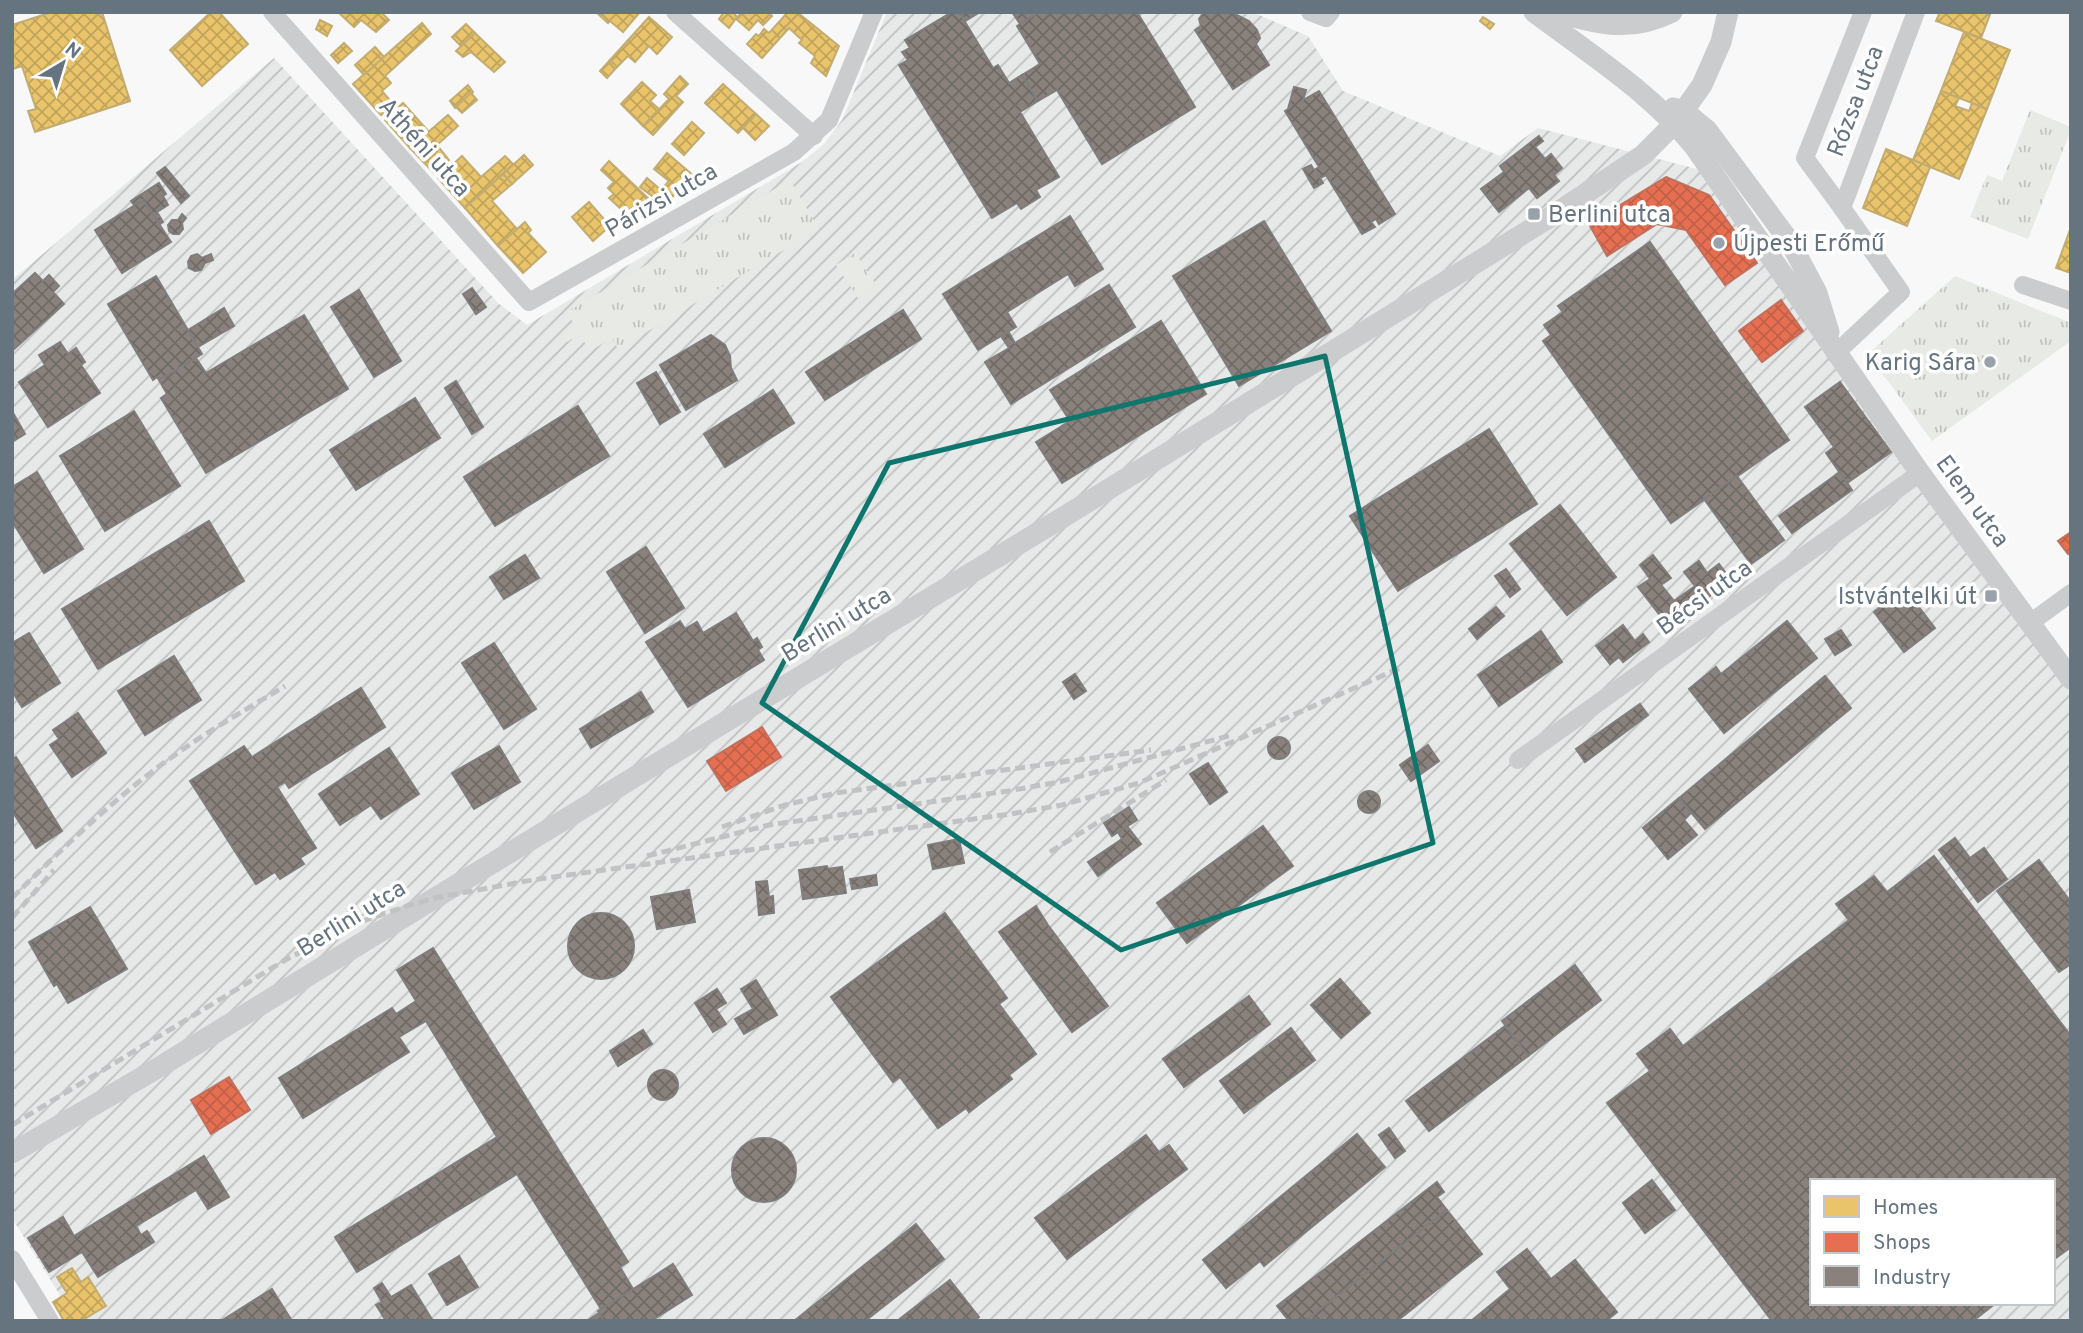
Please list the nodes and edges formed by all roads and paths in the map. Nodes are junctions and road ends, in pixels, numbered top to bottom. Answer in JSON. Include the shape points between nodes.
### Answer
{"nodes":[{"id":1,"x":676,"y":12,"type":"edge"},
{"id":2,"x":874,"y":12,"type":"edge"},
{"id":3,"x":1310,"y":12,"type":"edge"},
{"id":4,"x":1331,"y":12,"type":"edge"},
{"id":5,"x":1534,"y":12,"type":"edge"},
{"id":6,"x":1556,"y":12,"type":"edge"},
{"id":7,"x":1672,"y":12,"type":"edge"},
{"id":8,"x":1728,"y":12,"type":"edge"},
{"id":9,"x":1863,"y":12,"type":"edge"},
{"id":10,"x":1916,"y":12,"type":"edge"},
{"id":11,"x":282,"y":17,"type":"edge"},
{"id":12,"x":1680,"y":117,"type":"junction"},
{"id":13,"x":814,"y":136,"type":"junction"},
{"id":14,"x":1842,"y":208,"type":"junction"},
{"id":15,"x":2023,"y":285,"type":"dead end"},
{"id":16,"x":2071,"y":301,"type":"edge"},
{"id":17,"x":530,"y":302,"type":"joint"},
{"id":18,"x":1835,"y":354,"type":"junction"},
{"id":19,"x":1920,"y":473,"type":"junction"},
{"id":20,"x":2071,"y":593,"type":"edge"},
{"id":21,"x":2030,"y":623,"type":"junction"},
{"id":22,"x":2071,"y":679,"type":"edge"},
{"id":23,"x":1518,"y":760,"type":"dead end"},
{"id":24,"x":12,"y":1153,"type":"edge"},
{"id":25,"x":12,"y":1258,"type":"edge"},
{"id":26,"x":50,"y":1321,"type":"edge"}],
"edges":[{"from":1,"to":13,"type":"street"},
{"from":2,"to":13,"type":"street","name":"Párizsi utca","via":[[829,120]]},
{"from":3,"to":4,"type":"street","via":[[1326,18]]},
{"from":5,"to":12,"type":"street","name":"Elem utca"},
{"from":6,"to":7,"type":"street","via":[[1624,26]]},
{"from":8,"to":12,"type":"street","via":[[1712,65]]},
{"from":9,"to":14,"type":"street","name":"Rózsa utca","via":[[1805,158]]},
{"from":10,"to":14,"type":"street","name":"Rózsa utca"},
{"from":11,"to":17,"type":"street","name":"Athéni utca"},
{"from":12,"to":18,"type":"street","name":"Elem utca"},
{"from":12,"to":24,"type":"street","name":"Berlini utca","via":[[1643,155],[1540,223]]},
{"from":13,"to":17,"type":"street","name":"Párizsi utca","via":[[794,152]]},
{"from":14,"to":18,"type":"street","name":"Rózsa utca","via":[[1901,292]]},
{"from":15,"to":16,"type":"street"},
{"from":18,"to":19,"type":"street","name":"Elem utca"},
{"from":19,"to":21,"type":"street","name":"Elem utca"},
{"from":19,"to":23,"type":"street","name":"Bécsi utca"},
{"from":20,"to":21,"type":"street"},
{"from":21,"to":22,"type":"street","name":"Elem utca"},
{"from":25,"to":26,"type":"street"}]}
